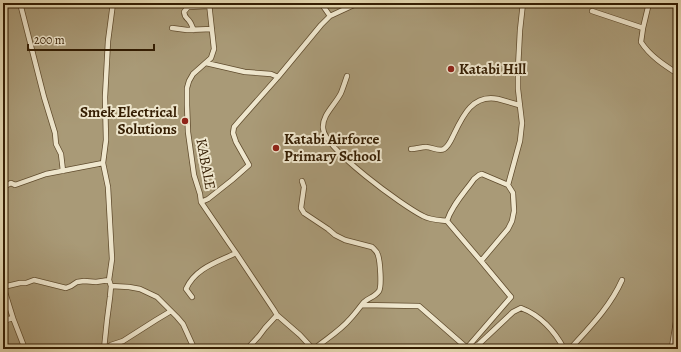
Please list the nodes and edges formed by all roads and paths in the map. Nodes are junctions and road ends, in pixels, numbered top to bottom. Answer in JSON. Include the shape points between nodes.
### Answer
{"nodes":[{"id":1,"x":20,"y":3,"type":"edge"},
{"id":2,"x":113,"y":3,"type":"edge"},
{"id":3,"x":321,"y":3,"type":"edge"},
{"id":4,"x":358,"y":3,"type":"edge"},
{"id":5,"x":522,"y":3,"type":"edge"},
{"id":6,"x":649,"y":3,"type":"edge"},
{"id":7,"x":209,"y":4,"type":"edge"},
{"id":8,"x":592,"y":11,"type":"dead end"},
{"id":9,"x":330,"y":16,"type":"junction"},
{"id":10,"x":172,"y":28,"type":"dead end"},
{"id":11,"x":643,"y":28,"type":"junction"},
{"id":12,"x":212,"y":29,"type":"junction"},
{"id":13,"x":194,"y":30,"type":"junction"},
{"id":14,"x":206,"y":63,"type":"junction"},
{"id":15,"x":678,"y":74,"type":"edge"},
{"id":16,"x":347,"y":76,"type":"dead end"},
{"id":17,"x":278,"y":77,"type":"junction"},
{"id":18,"x":519,"y":105,"type":"junction"},
{"id":19,"x":411,"y":149,"type":"dead end"},
{"id":20,"x":103,"y":163,"type":"junction"},
{"id":21,"x":63,"y":171,"type":"junction"},
{"id":22,"x":302,"y":181,"type":"dead end"},
{"id":23,"x":508,"y":185,"type":"junction"},
{"id":24,"x":3,"y":187,"type":"edge"},
{"id":25,"x":201,"y":202,"type":"junction"},
{"id":26,"x":446,"y":221,"type":"junction"},
{"id":27,"x":236,"y":253,"type":"junction"},
{"id":28,"x":481,"y":261,"type":"junction"},
{"id":29,"x":109,"y":280,"type":"junction"},
{"id":30,"x":622,"y":280,"type":"dead end"},
{"id":31,"x":3,"y":286,"type":"edge"},
{"id":32,"x":111,"y":286,"type":"junction"},
{"id":33,"x":192,"y":297,"type":"dead end"},
{"id":34,"x":362,"y":305,"type":"junction"},
{"id":35,"x":678,"y":309,"type":"edge"},
{"id":36,"x":171,"y":311,"type":"junction"},
{"id":37,"x":277,"y":315,"type":"junction"},
{"id":38,"x":13,"y":318,"type":"junction"},
{"id":39,"x":3,"y":321,"type":"edge"},
{"id":40,"x":672,"y":348,"type":"edge"},
{"id":41,"x":25,"y":349,"type":"edge"},
{"id":42,"x":106,"y":349,"type":"edge"},
{"id":43,"x":195,"y":349,"type":"edge"},
{"id":44,"x":247,"y":349,"type":"edge"},
{"id":45,"x":314,"y":349,"type":"edge"},
{"id":46,"x":467,"y":349,"type":"edge"},
{"id":47,"x":564,"y":349,"type":"edge"},
{"id":48,"x":570,"y":349,"type":"edge"}],
"edges":[{"from":1,"to":21,"type":"street","via":[[56,144],[61,154]]},
{"from":2,"to":20,"type":"street","via":[[108,41],[106,140]]},
{"from":3,"to":9,"type":"street"},
{"from":4,"to":9,"type":"street"},
{"from":5,"to":18,"type":"street","via":[[518,68]]},
{"from":6,"to":11,"type":"street"},
{"from":7,"to":12,"type":"street","name":"KABALE"},
{"from":7,"to":13,"type":"street","via":[[188,7],[184,12]]},
{"from":8,"to":11,"type":"street"},
{"from":9,"to":17,"type":"street"},
{"from":10,"to":13,"type":"street"},
{"from":11,"to":15,"type":"street","via":[[641,42],[645,48],[653,57]]},
{"from":12,"to":13,"type":"street"},
{"from":12,"to":14,"type":"street","name":"KABALE","via":[[214,49]]},
{"from":14,"to":17,"type":"street"},
{"from":14,"to":25,"type":"street","name":"KABALE","via":[[193,74],[187,88],[189,137]]},
{"from":16,"to":26,"type":"street","via":[[341,93],[327,113],[324,134],[340,154],[391,195],[424,216]]},
{"from":17,"to":25,"type":"street","via":[[234,128],[236,142],[249,165]]},
{"from":18,"to":19,"type":"street","via":[[497,99],[477,102],[468,108],[444,150],[427,147]]},
{"from":18,"to":23,"type":"street","via":[[522,123],[520,141]]},
{"from":20,"to":21,"type":"street"},
{"from":20,"to":29,"type":"street","via":[[108,187],[111,238]]},
{"from":21,"to":24,"type":"street","via":[[46,174],[15,186],[11,183]]},
{"from":22,"to":34,"type":"street","via":[[304,187],[301,208],[304,213],[335,235],[372,247],[378,254],[381,286],[377,293]]},
{"from":23,"to":26,"type":"street","via":[[482,174],[478,175],[453,207]]},
{"from":23,"to":28,"type":"street","via":[[513,193],[512,221]]},
{"from":25,"to":27,"type":"street","name":"KABALE"},
{"from":26,"to":28,"type":"street"},
{"from":27,"to":33,"type":"street","via":[[205,267],[196,274],[186,289]]},
{"from":27,"to":37,"type":"street","name":"KABALE"},
{"from":28,"to":46,"type":"street","via":[[511,297]]},
{"from":29,"to":31,"type":"street","via":[[77,282],[66,288],[34,280]]},
{"from":29,"to":32,"type":"street"},
{"from":30,"to":48,"type":"street","via":[[604,309]]},
{"from":31,"to":38,"type":"street"},
{"from":32,"to":36,"type":"street","via":[[145,291],[157,297]]},
{"from":32,"to":42,"type":"street","via":[[106,320]]},
{"from":34,"to":45,"type":"street","via":[[342,328]]},
{"from":34,"to":46,"type":"street","via":[[419,306]]},
{"from":35,"to":40,"type":"street"},
{"from":36,"to":42,"type":"street"},
{"from":36,"to":43,"type":"street","via":[[183,324]]},
{"from":37,"to":44,"type":"street"},
{"from":37,"to":45,"type":"street","name":"KABALE"},
{"from":38,"to":39,"type":"street"},
{"from":38,"to":41,"type":"street"},
{"from":46,"to":47,"type":"street","via":[[479,344],[513,312],[521,308],[546,324]]}]}
